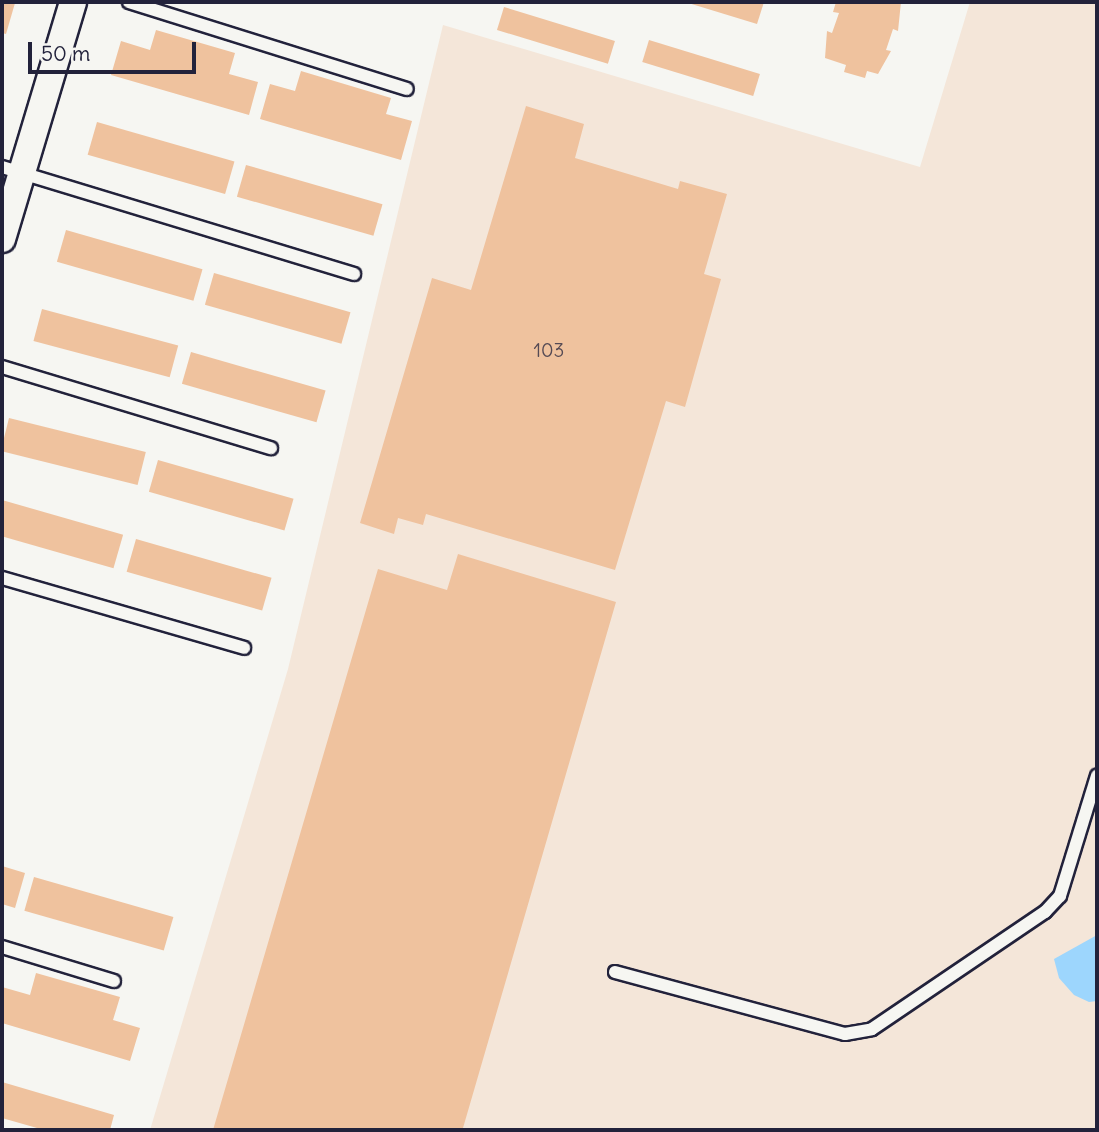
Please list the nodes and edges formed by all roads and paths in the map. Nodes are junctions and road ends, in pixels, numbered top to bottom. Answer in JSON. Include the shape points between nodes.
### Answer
{"nodes":[{"id":1,"x":73,"y":2,"type":"edge"},
{"id":2,"x":129,"y":2,"type":"edge"},
{"id":3,"x":407,"y":89,"type":"dead end"},
{"id":4,"x":12,"y":170,"type":"edge"},
{"id":5,"x":2,"y":239,"type":"edge"},
{"id":6,"x":354,"y":274,"type":"dead end"},
{"id":7,"x":2,"y":367,"type":"edge"},
{"id":8,"x":271,"y":448,"type":"dead end"},
{"id":9,"x":2,"y":578,"type":"edge"},
{"id":10,"x":244,"y":649,"type":"dead end"},
{"id":11,"x":1097,"y":776,"type":"edge"},
{"id":12,"x":2,"y":947,"type":"edge"},
{"id":13,"x":615,"y":972,"type":"dead end"},
{"id":14,"x":114,"y":981,"type":"dead end"}],
"edges":[{"from":1,"to":4,"type":"street"},
{"from":2,"to":3,"type":"lane"},
{"from":4,"to":5,"type":"street"},
{"from":4,"to":6,"type":"lane"},
{"from":7,"to":8,"type":"lane"},
{"from":9,"to":10,"type":"lane"},
{"from":11,"to":13,"type":"lane","via":[[1060,896],[1045,912],[872,1029],[845,1034]]},
{"from":12,"to":14,"type":"lane"}]}
